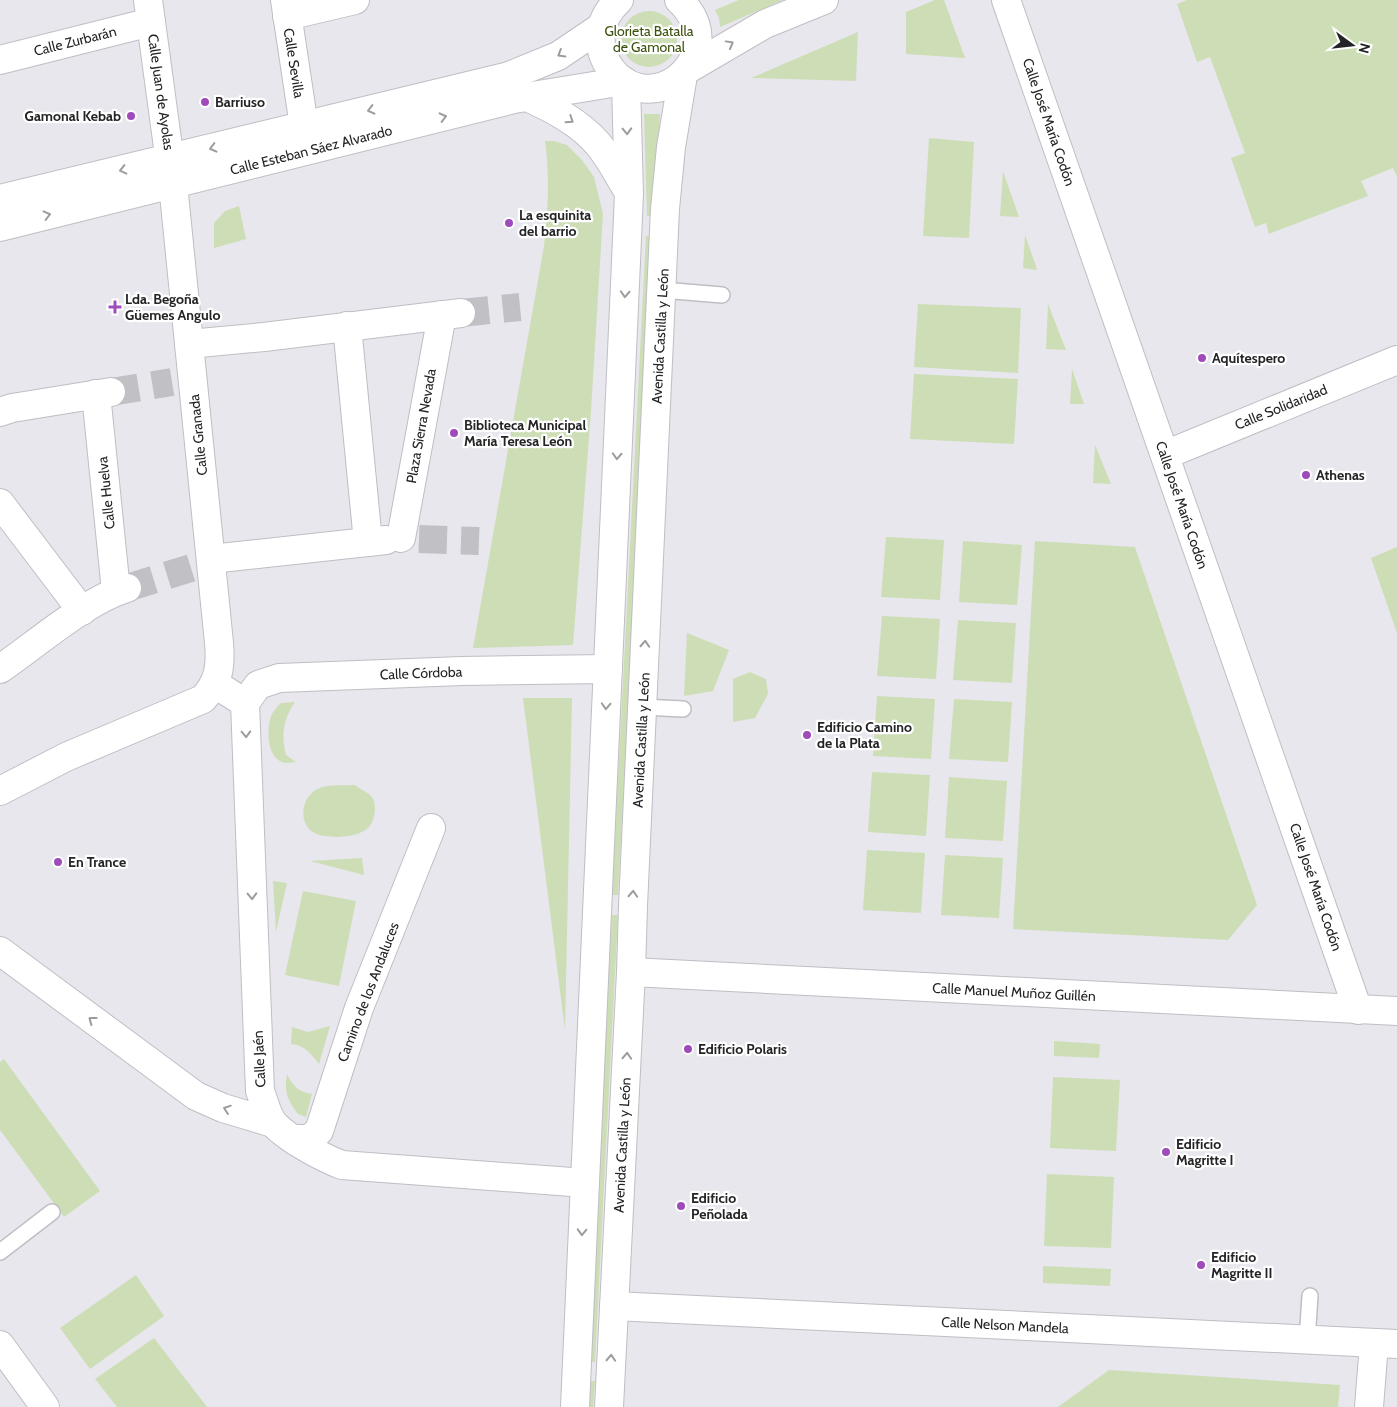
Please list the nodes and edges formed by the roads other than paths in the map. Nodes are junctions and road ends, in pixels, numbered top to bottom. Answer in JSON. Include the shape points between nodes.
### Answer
{"nodes":[{"id":1,"x":355,"y":0,"type":"edge"},
{"id":2,"x":824,"y":0,"type":"edge"},
{"id":3,"x":1006,"y":0,"type":"edge"},
{"id":4,"x":686,"y":5,"type":"edge"},
{"id":5,"x":286,"y":8,"type":"edge"},
{"id":6,"x":611,"y":8,"type":"edge"},
{"id":7,"x":149,"y":11,"type":"edge"},
{"id":8,"x":0,"y":60,"type":"edge"},
{"id":9,"x":685,"y":72,"type":"junction"},
{"id":10,"x":625,"y":82,"type":"junction"},
{"id":11,"x":527,"y":97,"type":"junction"},
{"id":12,"x":304,"y":126,"type":"junction"},
{"id":13,"x":172,"y":171,"type":"junction"},
{"id":14,"x":630,"y":194,"type":"junction"},
{"id":15,"x":0,"y":199,"type":"edge"},
{"id":16,"x":0,"y":226,"type":"edge"},
{"id":17,"x":662,"y":290,"type":"junction"},
{"id":18,"x":722,"y":295,"type":"dead end"},
{"id":19,"x":347,"y":326,"type":"junction"},
{"id":20,"x":189,"y":344,"type":"junction"},
{"id":21,"x":1397,"y":360,"type":"edge"},
{"id":22,"x":0,"y":412,"type":"edge"},
{"id":23,"x":1165,"y":455,"type":"junction"},
{"id":24,"x":0,"y":503,"type":"edge"},
{"id":25,"x":368,"y":542,"type":"junction"},
{"id":26,"x":204,"y":564,"type":"junction"},
{"id":27,"x":82,"y":611,"type":"junction"},
{"id":28,"x":0,"y":669,"type":"edge"},
{"id":29,"x":608,"y":669,"type":"junction"},
{"id":30,"x":215,"y":684,"type":"junction"},
{"id":31,"x":245,"y":703,"type":"junction"},
{"id":32,"x":642,"y":707,"type":"junction"},
{"id":33,"x":683,"y":709,"type":"dead end"},
{"id":34,"x":3,"y":785,"type":"edge"},
{"id":35,"x":431,"y":828,"type":"dead end"},
{"id":36,"x":0,"y":952,"type":"edge"},
{"id":37,"x":631,"y":972,"type":"junction"},
{"id":38,"x":1358,"y":1010,"type":"junction"},
{"id":39,"x":1397,"y":1012,"type":"edge"},
{"id":40,"x":283,"y":1131,"type":"junction"},
{"id":41,"x":584,"y":1183,"type":"junction"},
{"id":42,"x":52,"y":1212,"type":"dead end"},
{"id":43,"x":0,"y":1252,"type":"edge"},
{"id":44,"x":1310,"y":1296,"type":"dead end"},
{"id":45,"x":614,"y":1306,"type":"junction"},
{"id":46,"x":1307,"y":1340,"type":"junction"},
{"id":47,"x":1385,"y":1344,"type":"edge"},
{"id":48,"x":0,"y":1345,"type":"edge"},
{"id":49,"x":46,"y":1407,"type":"edge"},
{"id":50,"x":575,"y":1407,"type":"edge"},
{"id":51,"x":609,"y":1407,"type":"edge"},
{"id":52,"x":1369,"y":1407,"type":"edge"}],
"edges":[{"from":1,"to":5,"type":"street"},
{"from":9,"to":2,"type":"street","one_way":true,"via":[[765,24]]},
{"from":3,"to":23,"type":"street","name":"Calle José María Codón"},
{"from":4,"to":9,"type":"street","via":[[698,42]]},
{"from":5,"to":12,"type":"street","name":"Calle Sevilla"},
{"from":6,"to":10,"type":"street","via":[[600,45],[611,70]]},
{"from":6,"to":12,"type":"street","name":"Calle Esteban Sáez Alvarado","one_way":true,"via":[[558,56],[516,74]]},
{"from":7,"to":8,"type":"street","name":"Calle Zurbarán"},
{"from":7,"to":13,"type":"street","name":"Calle Juan de Ayolas"},
{"from":9,"to":10,"type":"street","via":[[673,82],[655,88],[636,87]]},
{"from":9,"to":17,"type":"street","name":"Avenida Castilla y León","via":[[670,156]]},
{"from":10,"to":11,"type":"street","name":"Calle Esteban Sáez Alvarado"},
{"from":10,"to":14,"type":"street","one_way":true},
{"from":13,"to":11,"type":"street","name":"Calle Esteban Sáez Alvarado","one_way":true},
{"from":11,"to":14,"type":"street","one_way":true,"via":[[586,131],[599,144]]},
{"from":12,"to":13,"type":"street","name":"Calle Esteban Sáez Alvarado","one_way":true},
{"from":13,"to":15,"type":"street","name":"Calle Esteban Sáez Alvarado","one_way":true},
{"from":16,"to":13,"type":"street","name":"Calle Esteban Sáez Alvarado","one_way":true},
{"from":13,"to":20,"type":"street","name":"Calle Granada"},
{"from":14,"to":29,"type":"street","one_way":true},
{"from":17,"to":18,"type":"lane"},
{"from":32,"to":17,"type":"street","name":"Avenida Castilla y León","one_way":true},
{"from":19,"to":20,"type":"street","name":"Plaza Sierra Nevada"},
{"from":19,"to":25,"type":"street"},
{"from":19,"to":25,"type":"street","name":"Plaza Sierra Nevada","via":[[451,314],[410,538]]},
{"from":20,"to":26,"type":"street","name":"Calle Granada","via":[[182,381]]},
{"from":21,"to":23,"type":"street","name":"Calle Solidaridad"},
{"from":22,"to":27,"type":"street","name":"Calle Huelva","via":[[103,393],[122,589]]},
{"from":23,"to":38,"type":"street","name":"Calle José María Codón"},
{"from":24,"to":27,"type":"street"},
{"from":25,"to":26,"type":"street","name":"Plaza Sierra Nevada"},
{"from":26,"to":30,"type":"street","name":"Calle Granada","via":[[221,659]]},
{"from":27,"to":28,"type":"street","name":"Calle Huelva"},
{"from":29,"to":31,"type":"street","name":"Calle Córdoba","via":[[280,678],[258,685]]},
{"from":29,"to":41,"type":"street","one_way":true},
{"from":30,"to":31,"type":"street"},
{"from":30,"to":34,"type":"street","via":[[203,699]]},
{"from":31,"to":40,"type":"street","name":"Calle Jaén","one_way":true,"via":[[260,1091]]},
{"from":32,"to":33,"type":"lane"},
{"from":37,"to":32,"type":"street","name":"Avenida Castilla y León","one_way":true},
{"from":35,"to":40,"type":"street","name":"Camino de los Andaluces","via":[[359,1008],[319,1131],[309,1139]]},
{"from":40,"to":36,"type":"street","one_way":true,"via":[[196,1096]]},
{"from":37,"to":38,"type":"street","name":"Calle Manuel Muñoz Guillén"},
{"from":45,"to":37,"type":"street","name":"Avenida Castilla y León","one_way":true},
{"from":38,"to":39,"type":"street","name":"Calle Manuel Muñoz Guillén"},
{"from":40,"to":41,"type":"street","via":[[328,1160],[353,1167]]},
{"from":41,"to":50,"type":"street","one_way":true},
{"from":42,"to":43,"type":"lane"},
{"from":44,"to":46,"type":"lane"},
{"from":45,"to":46,"type":"street","name":"Calle Nelson Mandela"},
{"from":51,"to":45,"type":"street","name":"Avenida Castilla y León","one_way":true},
{"from":46,"to":47,"type":"street","name":"Calle Nelson Mandela"},
{"from":47,"to":52,"type":"street"},
{"from":48,"to":49,"type":"street"}]}
